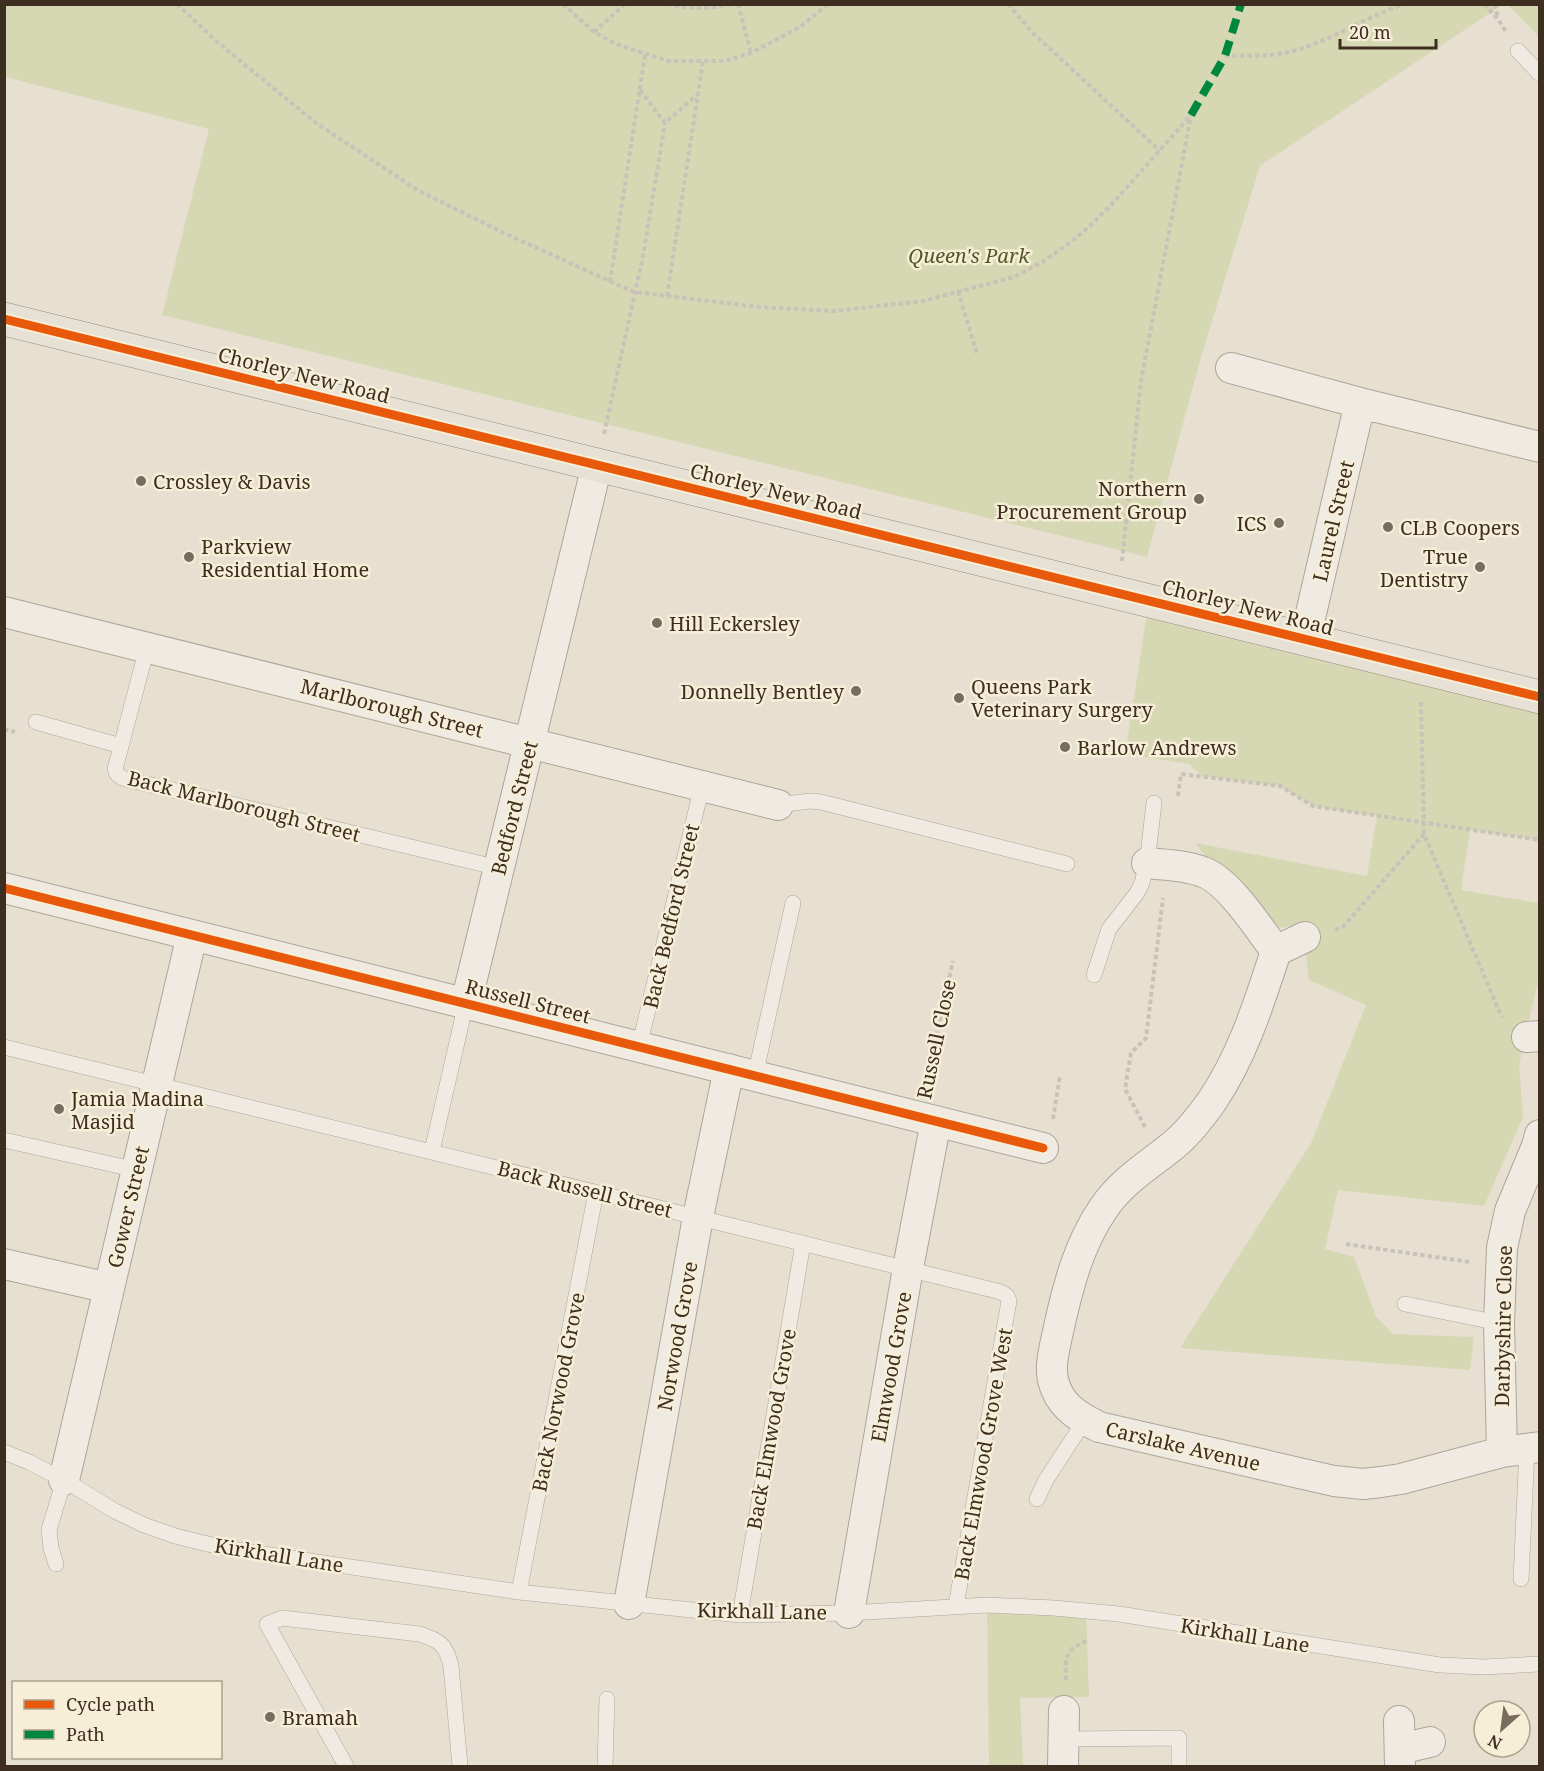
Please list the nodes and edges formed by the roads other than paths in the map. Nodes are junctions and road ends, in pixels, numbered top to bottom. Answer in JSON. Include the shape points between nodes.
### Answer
{"nodes":[{"id":1,"x":1518,"y":51,"type":"road end"},
{"id":2,"x":1539,"y":74,"type":"edge"},
{"id":3,"x":4,"y":319,"type":"edge"},
{"id":4,"x":1231,"y":368,"type":"dead end"},
{"id":5,"x":1360,"y":403,"type":"junction"},
{"id":6,"x":1539,"y":447,"type":"edge"},
{"id":7,"x":597,"y":465,"type":"junction"},
{"id":8,"x":4,"y":612,"type":"edge"},
{"id":9,"x":1305,"y":639,"type":"junction"},
{"id":10,"x":147,"y":648,"type":"junction"},
{"id":11,"x":1539,"y":697,"type":"edge"},
{"id":12,"x":36,"y":722,"type":"dead end"},
{"id":13,"x":530,"y":742,"type":"junction"},
{"id":14,"x":122,"y":746,"type":"junction"},
{"id":15,"x":702,"y":786,"type":"junction"},
{"id":16,"x":1154,"y":803,"type":"dead end"},
{"id":17,"x":778,"y":805,"type":"joint"},
{"id":18,"x":1067,"y":864,"type":"dead end"},
{"id":19,"x":1158,"y":864,"type":"junction"},
{"id":20,"x":499,"y":868,"type":"junction"},
{"id":21,"x":4,"y":888,"type":"edge"},
{"id":22,"x":793,"y":903,"type":"dead end"},
{"id":23,"x":192,"y":935,"type":"junction"},
{"id":24,"x":1305,"y":937,"type":"road end"},
{"id":25,"x":1276,"y":951,"type":"junction"},
{"id":26,"x":1094,"y":975,"type":"dead end"},
{"id":27,"x":466,"y":1003,"type":"junction"},
{"id":28,"x":4,"y":1047,"type":"edge"},
{"id":29,"x":639,"y":1047,"type":"junction"},
{"id":30,"x":742,"y":1073,"type":"junction"},
{"id":31,"x":157,"y":1085,"type":"junction"},
{"id":32,"x":927,"y":1119,"type":"junction"},
{"id":33,"x":1539,"y":1135,"type":"edge"},
{"id":34,"x":4,"y":1140,"type":"edge"},
{"id":35,"x":1043,"y":1148,"type":"road end"},
{"id":36,"x":432,"y":1151,"type":"junction"},
{"id":37,"x":137,"y":1170,"type":"junction"},
{"id":38,"x":596,"y":1192,"type":"junction"},
{"id":39,"x":698,"y":1217,"type":"junction"},
{"id":40,"x":803,"y":1243,"type":"junction"},
{"id":41,"x":4,"y":1264,"type":"edge"},
{"id":42,"x":908,"y":1268,"type":"junction"},
{"id":43,"x":109,"y":1288,"type":"junction"},
{"id":44,"x":1009,"y":1301,"type":"joint"},
{"id":45,"x":1405,"y":1304,"type":"dead end"},
{"id":46,"x":1499,"y":1323,"type":"junction"},
{"id":47,"x":1085,"y":1420,"type":"junction"},
{"id":48,"x":1523,"y":1449,"type":"edge"},
{"id":49,"x":4,"y":1452,"type":"edge"},
{"id":50,"x":64,"y":1480,"type":"junction"},
{"id":51,"x":1037,"y":1500,"type":"dead end"},
{"id":52,"x":56,"y":1564,"type":"dead end"},
{"id":53,"x":1521,"y":1579,"type":"dead end"},
{"id":54,"x":519,"y":1592,"type":"junction"},
{"id":55,"x":629,"y":1604,"type":"junction"},
{"id":56,"x":956,"y":1606,"type":"junction"},
{"id":57,"x":849,"y":1613,"type":"junction"},
{"id":58,"x":740,"y":1615,"type":"junction"},
{"id":59,"x":1539,"y":1664,"type":"edge"},
{"id":60,"x":608,"y":1699,"type":"dead end"},
{"id":61,"x":1064,"y":1739,"type":"edge"},
{"id":62,"x":1430,"y":1742,"type":"dead end"},
{"id":63,"x":1400,"y":1746,"type":"edge"},
{"id":64,"x":346,"y":1767,"type":"edge"},
{"id":65,"x":460,"y":1767,"type":"edge"},
{"id":66,"x":605,"y":1767,"type":"edge"},
{"id":67,"x":1179,"y":1767,"type":"edge"}],
"edges":[{"from":1,"to":2,"type":"lane"},
{"from":3,"to":7,"type":"main road","name":"Chorley New Road"},
{"from":4,"to":5,"type":"street"},
{"from":5,"to":6,"type":"street"},
{"from":5,"to":9,"type":"street","name":"Laurel Street"},
{"from":7,"to":9,"type":"main road","name":"Chorley New Road"},
{"from":7,"to":13,"type":"street","name":"Bedford Street"},
{"from":8,"to":10,"type":"street","name":"Marlborough Street"},
{"from":9,"to":11,"type":"main road","name":"Chorley New Road"},
{"from":10,"to":13,"type":"street","name":"Marlborough Street"},
{"from":10,"to":14,"type":"lane","name":"Back Marlborough Street"},
{"from":12,"to":14,"type":"lane"},
{"from":13,"to":15,"type":"street","name":"Marlborough Street"},
{"from":13,"to":20,"type":"street","name":"Bedford Street"},
{"from":14,"to":20,"type":"lane","name":"Back Marlborough Street","via":[[116,769],[122,778]]},
{"from":15,"to":17,"type":"street","name":"Marlborough Street"},
{"from":15,"to":29,"type":"lane","name":"Back Bedford Street"},
{"from":16,"to":19,"type":"lane"},
{"from":17,"to":18,"type":"lane","via":[[820,802]]},
{"from":19,"to":25,"type":"street","via":[[1203,872],[1225,886]]},
{"from":19,"to":26,"type":"lane","via":[[1109,929]]},
{"from":20,"to":27,"type":"street","name":"Bedford Street"},
{"from":21,"to":23,"type":"street","name":"Russell Street"},
{"from":22,"to":30,"type":"lane"},
{"from":23,"to":27,"type":"street","name":"Russell Street"},
{"from":23,"to":31,"type":"street","name":"Gower Street"},
{"from":24,"to":25,"type":"street"},
{"from":25,"to":47,"type":"street","name":"Carslake Avenue","via":[[1247,1035],[1213,1099],[1194,1125],[1133,1176],[1103,1209],[1085,1241],[1067,1289],[1052,1360],[1061,1400]]},
{"from":27,"to":29,"type":"street","name":"Russell Street"},
{"from":27,"to":36,"type":"lane","name":"Bedford Street"},
{"from":28,"to":31,"type":"lane","name":"Back Russell Street"},
{"from":29,"to":30,"type":"street","name":"Russell Street"},
{"from":30,"to":32,"type":"street","name":"Russell Street"},
{"from":30,"to":39,"type":"street","name":"Norwood Grove"},
{"from":31,"to":36,"type":"lane","name":"Back Russell Street"},
{"from":31,"to":37,"type":"street","name":"Gower Street"},
{"from":32,"to":35,"type":"street","name":"Russell Street"},
{"from":32,"to":42,"type":"street","name":"Elmwood Grove"},
{"from":33,"to":46,"type":"street","name":"Darbyshire Close","via":[[1506,1228]]},
{"from":34,"to":37,"type":"lane"},
{"from":36,"to":38,"type":"lane","name":"Back Russell Street"},
{"from":37,"to":43,"type":"street","name":"Gower Street"},
{"from":38,"to":39,"type":"lane","name":"Back Russell Street"},
{"from":38,"to":54,"type":"lane","name":"Back Norwood Grove"},
{"from":39,"to":40,"type":"lane","name":"Back Russell Street"},
{"from":39,"to":55,"type":"street","name":"Norwood Grove"},
{"from":40,"to":42,"type":"lane","name":"Back Russell Street"},
{"from":40,"to":58,"type":"lane","name":"Back Elmwood Grove"},
{"from":41,"to":43,"type":"street"},
{"from":42,"to":44,"type":"lane","name":"Back Russell Street","via":[[1001,1292]]},
{"from":42,"to":57,"type":"street","name":"Elmwood Grove"},
{"from":43,"to":50,"type":"street","name":"Gower Street"},
{"from":44,"to":56,"type":"lane","name":"Back Elmwood Grove West"},
{"from":45,"to":46,"type":"lane"},
{"from":46,"to":48,"type":"street","name":"Darbyshire Close"},
{"from":47,"to":48,"type":"street","name":"Carslake Avenue","via":[[1110,1430],[1356,1484],[1401,1479]]},
{"from":47,"to":51,"type":"lane"},
{"from":48,"to":53,"type":"lane"},
{"from":49,"to":50,"type":"lane","name":"Kirkhall Lane"},
{"from":50,"to":52,"type":"lane","via":[[49,1530]]},
{"from":50,"to":54,"type":"lane","name":"Kirkhall Lane","via":[[116,1511],[175,1536],[224,1548]]},
{"from":54,"to":55,"type":"lane","name":"Kirkhall Lane"},
{"from":55,"to":58,"type":"lane","name":"Kirkhall Lane"},
{"from":56,"to":57,"type":"lane","name":"Kirkhall Lane"},
{"from":56,"to":59,"type":"lane","name":"Kirkhall Lane","via":[[1119,1614],[1440,1665]]},
{"from":57,"to":58,"type":"lane","name":"Kirkhall Lane"},
{"from":60,"to":66,"type":"lane"},
{"from":61,"to":67,"type":"lane","via":[[1179,1738]]},
{"from":62,"to":63,"type":"street"},
{"from":64,"to":65,"type":"lane","via":[[267,1624],[282,1618],[396,1631],[419,1634],[443,1645],[450,1666]]}]}
